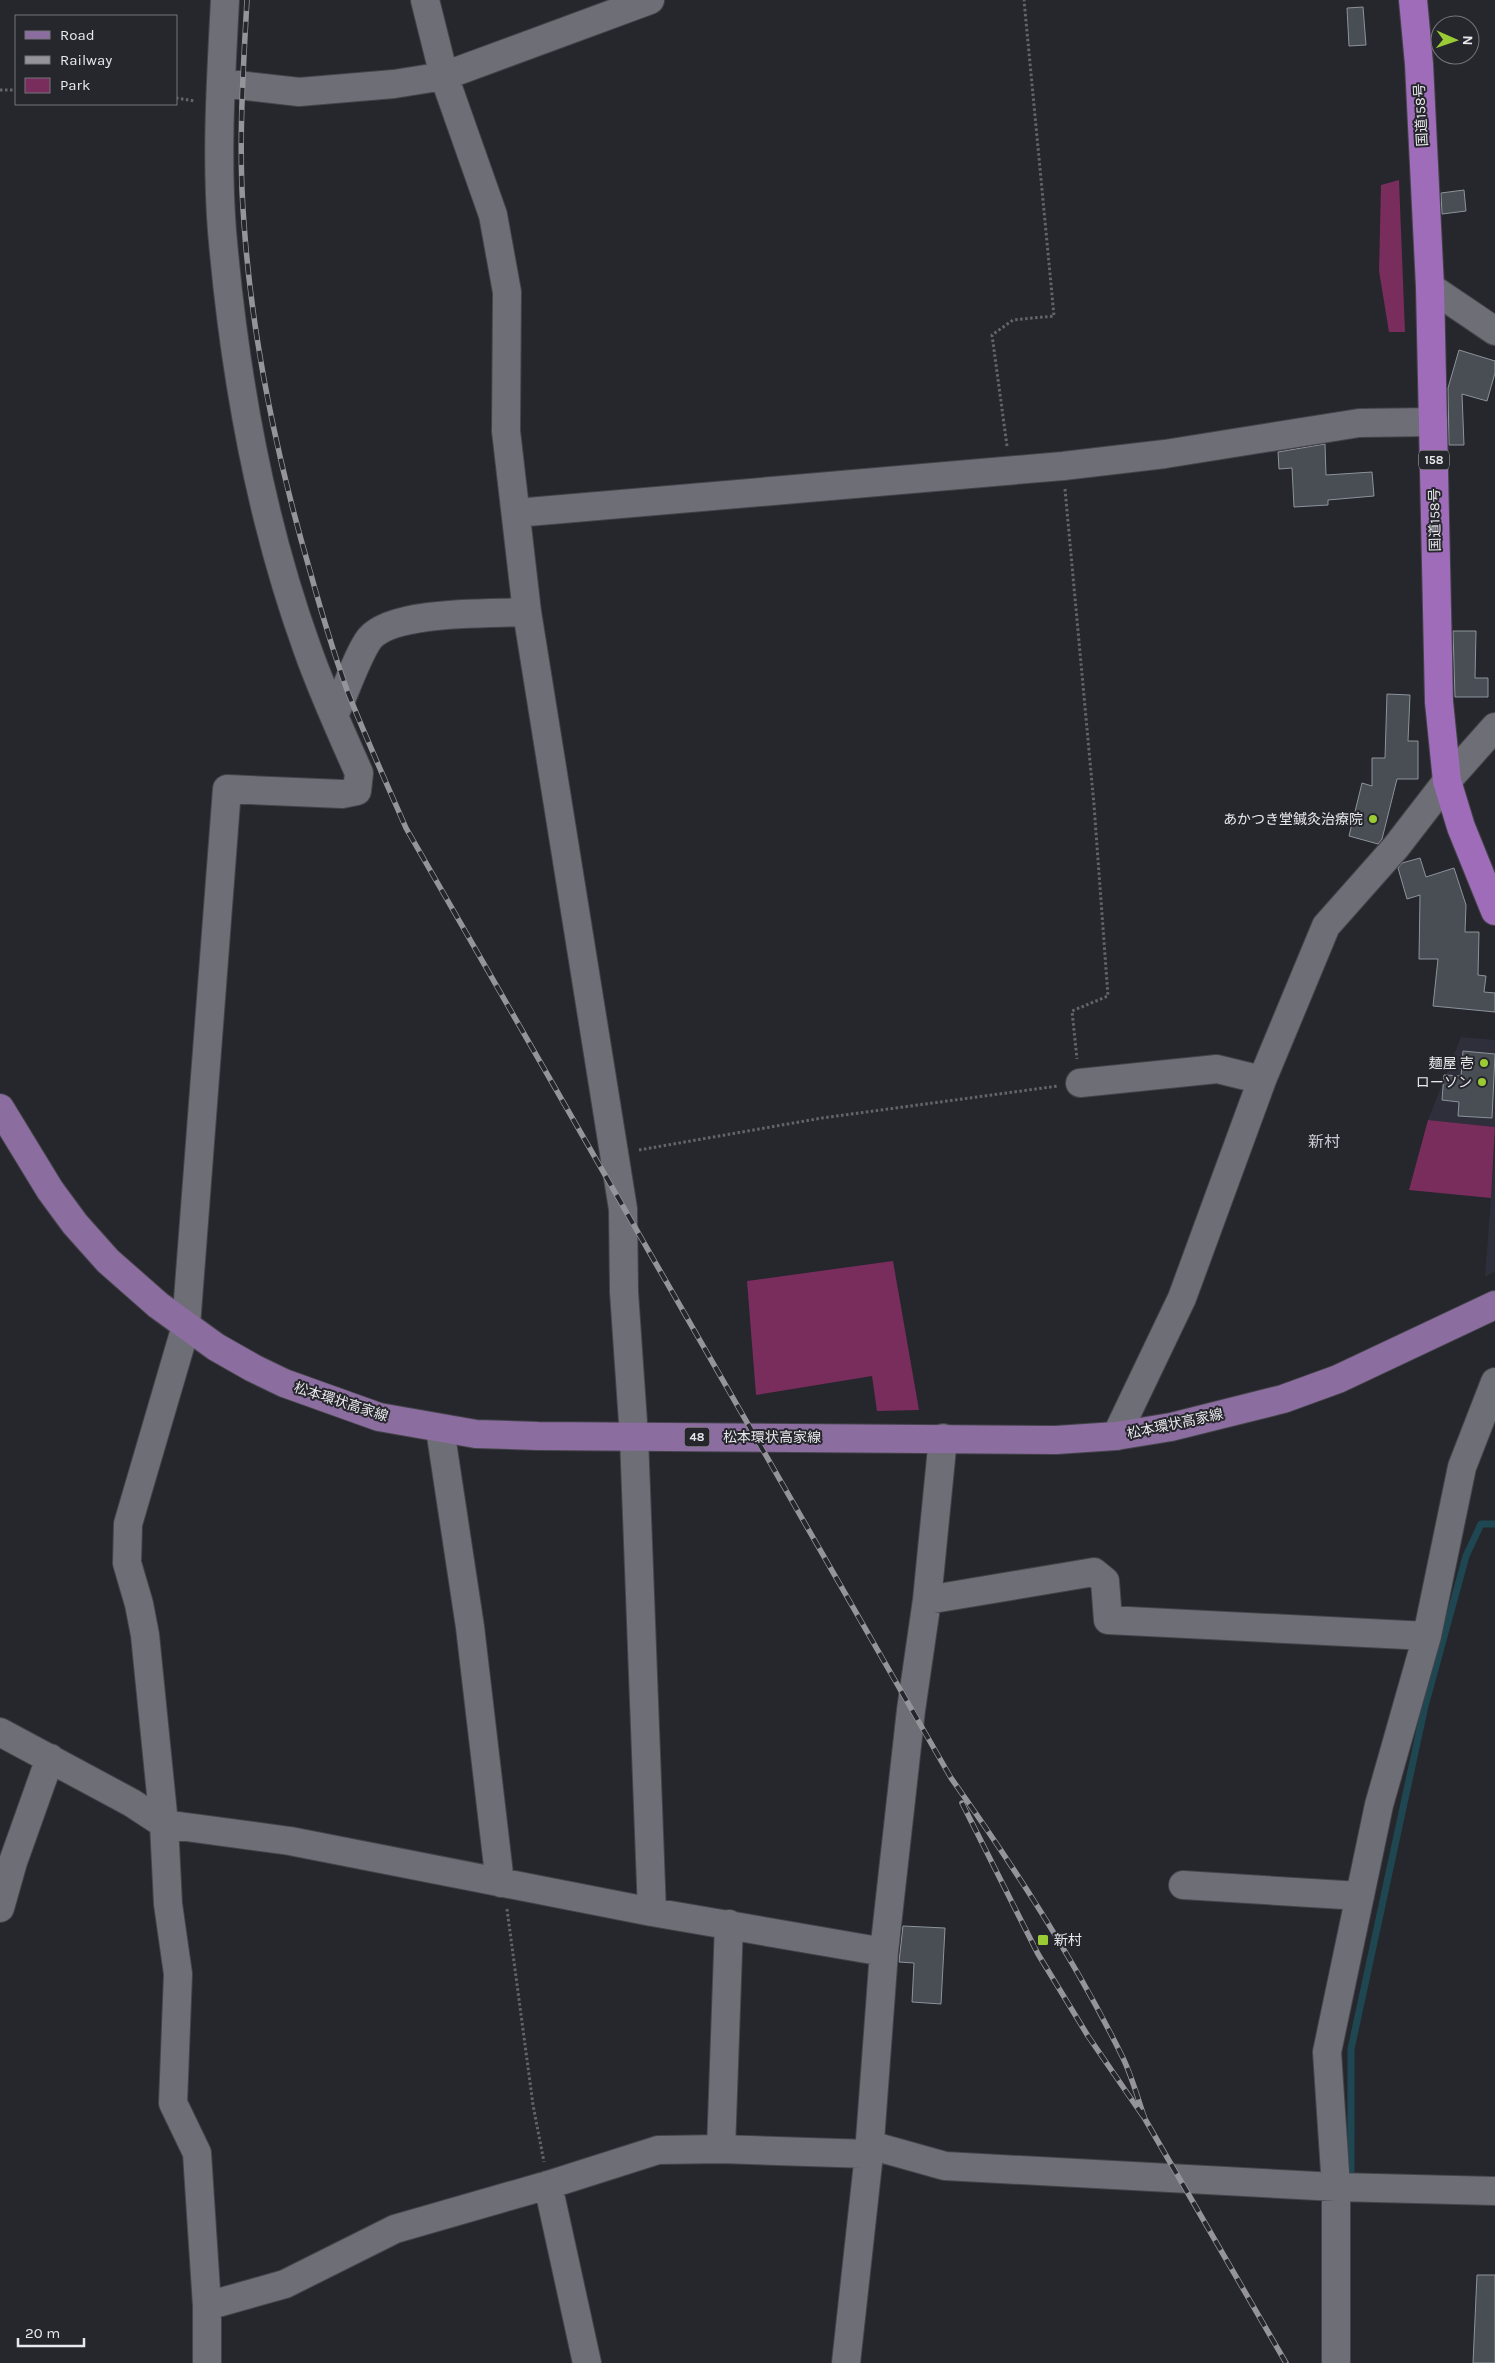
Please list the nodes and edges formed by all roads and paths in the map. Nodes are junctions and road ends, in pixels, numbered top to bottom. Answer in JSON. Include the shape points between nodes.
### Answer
{"nodes":[{"id":1,"x":225,"y":0,"type":"edge"},
{"id":2,"x":425,"y":0,"type":"edge"},
{"id":3,"x":650,"y":0,"type":"edge"},
{"id":4,"x":1024,"y":0,"type":"edge"},
{"id":5,"x":1413,"y":0,"type":"edge"},
{"id":6,"x":444,"y":76,"type":"junction"},
{"id":7,"x":221,"y":84,"type":"junction"},
{"id":8,"x":0,"y":90,"type":"edge"},
{"id":9,"x":15,"y":90,"type":"edge"},
{"id":10,"x":1430,"y":287,"type":"junction"},
{"id":11,"x":1495,"y":331,"type":"edge"},
{"id":12,"x":1433,"y":422,"type":"junction"},
{"id":13,"x":1063,"y":466,"type":"junction"},
{"id":14,"x":1011,"y":469,"type":"junction"},
{"id":15,"x":516,"y":513,"type":"junction"},
{"id":16,"x":527,"y":612,"type":"junction"},
{"id":17,"x":334,"y":715,"type":"junction"},
{"id":18,"x":1495,"y":727,"type":"edge"},
{"id":19,"x":1447,"y":781,"type":"junction"},
{"id":20,"x":1495,"y":911,"type":"edge"},
{"id":21,"x":1262,"y":1080,"type":"junction"},
{"id":22,"x":1080,"y":1083,"type":"junction"},
{"id":23,"x":0,"y":1108,"type":"edge"},
{"id":24,"x":615,"y":1154,"type":"junction"},
{"id":25,"x":1495,"y":1305,"type":"edge"},
{"id":26,"x":186,"y":1326,"type":"junction"},
{"id":27,"x":1495,"y":1382,"type":"edge"},
{"id":28,"x":440,"y":1429,"type":"junction"},
{"id":29,"x":1116,"y":1436,"type":"junction"},
{"id":30,"x":634,"y":1437,"type":"junction"},
{"id":31,"x":942,"y":1438,"type":"junction"},
{"id":32,"x":927,"y":1600,"type":"junction"},
{"id":33,"x":1427,"y":1636,"type":"junction"},
{"id":34,"x":0,"y":1732,"type":"edge"},
{"id":35,"x":50,"y":1758,"type":"junction"},
{"id":36,"x":164,"y":1824,"type":"junction"},
{"id":37,"x":502,"y":1883,"type":"junction"},
{"id":38,"x":1183,"y":1885,"type":"dead end"},
{"id":39,"x":1360,"y":1896,"type":"junction"},
{"id":40,"x":0,"y":1908,"type":"edge"},
{"id":41,"x":652,"y":1912,"type":"junction"},
{"id":42,"x":728,"y":1924,"type":"junction"},
{"id":43,"x":884,"y":1952,"type":"junction"},
{"id":44,"x":721,"y":2150,"type":"junction"},
{"id":45,"x":870,"y":2150,"type":"junction"},
{"id":46,"x":548,"y":2185,"type":"junction"},
{"id":47,"x":1336,"y":2187,"type":"junction"},
{"id":48,"x":1495,"y":2191,"type":"edge"},
{"id":49,"x":207,"y":2306,"type":"junction"},
{"id":50,"x":207,"y":2363,"type":"edge"},
{"id":51,"x":586,"y":2363,"type":"edge"},
{"id":52,"x":846,"y":2363,"type":"edge"},
{"id":53,"x":1336,"y":2363,"type":"edge"}],
"edges":[{"from":1,"to":7,"type":"street"},
{"from":2,"to":6,"type":"street"},
{"from":3,"to":6,"type":"street"},
{"from":4,"to":14,"type":"path","via":[[1054,316],[1012,320],[992,335]]},
{"from":5,"to":10,"type":"highway","name":"国道158号","number":"158"},
{"from":6,"to":7,"type":"street","via":[[299,92]]},
{"from":6,"to":15,"type":"street","via":[[493,215],[507,292],[506,431]]},
{"from":7,"to":17,"type":"street","via":[[222,230],[237,354],[256,461],[293,603]]},
{"from":8,"to":9,"type":"path"},
{"from":10,"to":11,"type":"street"},
{"from":10,"to":12,"type":"highway","name":"国道158号","number":"158"},
{"from":12,"to":13,"type":"street","via":[[1359,423],[1165,454]]},
{"from":12,"to":19,"type":"highway","name":"国道158号","number":"158","via":[[1439,702]]},
{"from":13,"to":14,"type":"street"},
{"from":13,"to":22,"type":"path","via":[[1108,996],[1072,1011]]},
{"from":14,"to":15,"type":"street"},
{"from":15,"to":16,"type":"street"},
{"from":16,"to":17,"type":"street","via":[[419,617],[385,628],[370,638]]},
{"from":16,"to":24,"type":"street"},
{"from":17,"to":26,"type":"street","via":[[359,773],[357,791],[342,794],[227,789]]},
{"from":18,"to":19,"type":"street"},
{"from":19,"to":20,"type":"highway","name":"国道158号","number":"158","via":[[1461,827]]},
{"from":19,"to":21,"type":"street","via":[[1396,847],[1326,926]]},
{"from":21,"to":22,"type":"street","via":[[1217,1069]]},
{"from":21,"to":29,"type":"street","via":[[1182,1298]]},
{"from":22,"to":24,"type":"path","via":[[822,1118]]},
{"from":23,"to":26,"type":"main road","name":"松本環状高家線","number":"48","via":[[50,1190],[75,1224],[108,1261]]},
{"from":24,"to":30,"type":"street","via":[[623,1209],[624,1292]]},
{"from":25,"to":29,"type":"main road","name":"松本環状高家線","number":"48","via":[[1338,1379],[1283,1400],[1171,1428]]},
{"from":26,"to":28,"type":"main road","name":"松本環状高家線","number":"48","via":[[216,1347],[284,1383],[379,1417]]},
{"from":26,"to":36,"type":"street","via":[[128,1524],[127,1563],[144,1635]]},
{"from":27,"to":33,"type":"street","via":[[1462,1467]]},
{"from":28,"to":30,"type":"main road","name":"松本環状高家線","number":"48","via":[[476,1434]]},
{"from":28,"to":37,"type":"street","via":[[470,1627]]},
{"from":29,"to":31,"type":"main road","name":"松本環状高家線","number":"48","via":[[1056,1440]]},
{"from":30,"to":31,"type":"main road","name":"松本環状高家線","number":"48"},
{"from":30,"to":41,"type":"street"},
{"from":31,"to":32,"type":"street"},
{"from":32,"to":33,"type":"street","via":[[1094,1572],[1105,1581],[1108,1620]]},
{"from":32,"to":43,"type":"street"},
{"from":33,"to":39,"type":"street","via":[[1379,1805]]},
{"from":34,"to":35,"type":"street"},
{"from":35,"to":36,"type":"street"},
{"from":35,"to":40,"type":"street"},
{"from":36,"to":37,"type":"street","via":[[290,1841]]},
{"from":36,"to":49,"type":"street","via":[[168,1904],[178,1974],[173,2104],[197,2153]]},
{"from":37,"to":41,"type":"street"},
{"from":37,"to":46,"type":"path","via":[[533,2105]]},
{"from":38,"to":39,"type":"street"},
{"from":39,"to":47,"type":"street","via":[[1327,2052]]},
{"from":41,"to":42,"type":"street"},
{"from":42,"to":43,"type":"street"},
{"from":42,"to":44,"type":"street"},
{"from":43,"to":45,"type":"street"},
{"from":44,"to":45,"type":"street"},
{"from":44,"to":46,"type":"street","via":[[658,2150]]},
{"from":45,"to":47,"type":"street","via":[[945,2166]]},
{"from":45,"to":52,"type":"street"},
{"from":46,"to":49,"type":"street","via":[[395,2229],[285,2284]]},
{"from":46,"to":51,"type":"street"},
{"from":47,"to":48,"type":"street"},
{"from":47,"to":53,"type":"street"},
{"from":49,"to":50,"type":"street"}]}
